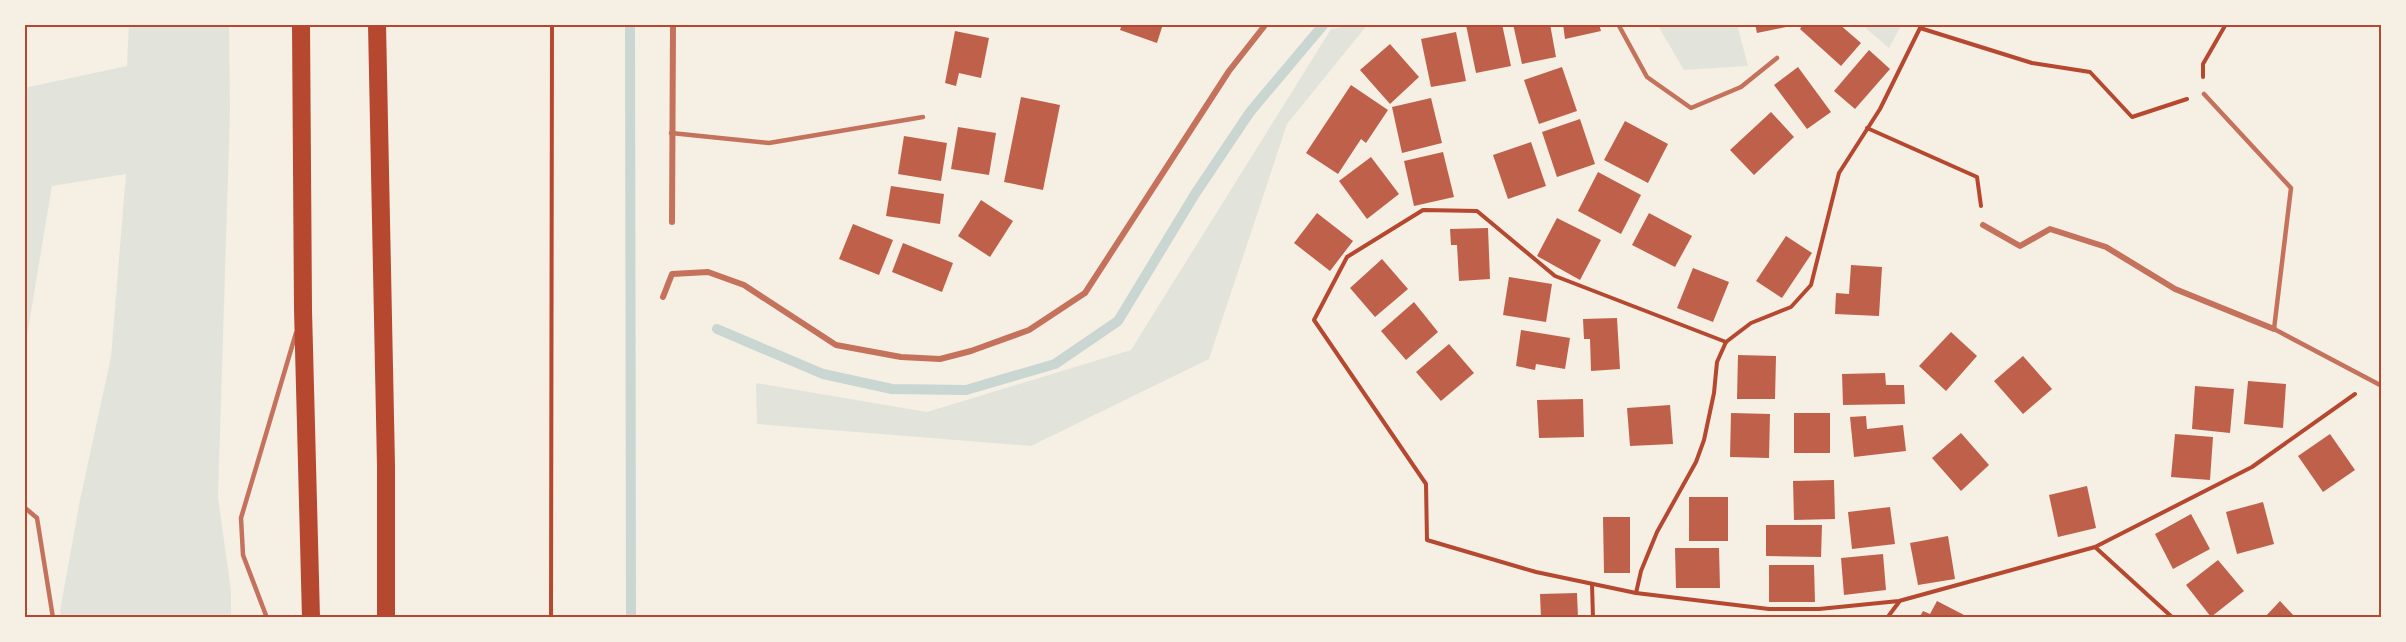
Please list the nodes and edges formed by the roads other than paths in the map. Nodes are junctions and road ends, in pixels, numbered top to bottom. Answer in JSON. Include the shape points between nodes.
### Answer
{"nodes":[{"id":1,"x":301,"y":24,"type":"edge"},
{"id":2,"x":377,"y":24,"type":"edge"},
{"id":3,"x":673,"y":24,"type":"edge"},
{"id":4,"x":1266,"y":24,"type":"edge"},
{"id":5,"x":1618,"y":24,"type":"edge"},
{"id":6,"x":1777,"y":57,"type":"dead end"},
{"id":7,"x":2204,"y":94,"type":"road end"},
{"id":8,"x":922,"y":117,"type":"dead end"},
{"id":9,"x":671,"y":133,"type":"junction"},
{"id":10,"x":672,"y":222,"type":"dead end"},
{"id":11,"x":1983,"y":225,"type":"road end"},
{"id":12,"x":663,"y":297,"type":"dead end"},
{"id":13,"x":303,"y":310,"type":"junction"},
{"id":14,"x":2274,"y":328,"type":"junction"},
{"id":15,"x":2382,"y":386,"type":"edge"},
{"id":16,"x":24,"y":507,"type":"edge"},
{"id":17,"x":52,"y":618,"type":"edge"},
{"id":18,"x":267,"y":618,"type":"edge"},
{"id":19,"x":311,"y":618,"type":"edge"},
{"id":20,"x":386,"y":618,"type":"edge"}],
"edges":[{"from":1,"to":13,"type":"highway"},
{"from":2,"to":20,"type":"highway"},
{"from":3,"to":9,"type":"street"},
{"from":4,"to":12,"type":"street","via":[[1229,71],[1085,293],[1029,330],[940,359],[901,357],[836,345],[744,285],[708,272],[672,274]]},
{"from":5,"to":6,"type":"lane","via":[[1647,77],[1691,108],[1741,87]]},
{"from":7,"to":14,"type":"lane","via":[[2291,188]]},
{"from":8,"to":9,"type":"lane","via":[[769,143]]},
{"from":9,"to":10,"type":"street"},
{"from":11,"to":14,"type":"street","via":[[2020,246],[2050,229],[2106,247],[2175,289]]},
{"from":13,"to":18,"type":"lane","via":[[241,518],[243,555]]},
{"from":13,"to":19,"type":"highway"},
{"from":14,"to":15,"type":"lane"},
{"from":16,"to":17,"type":"lane","via":[[37,518]]}]}
